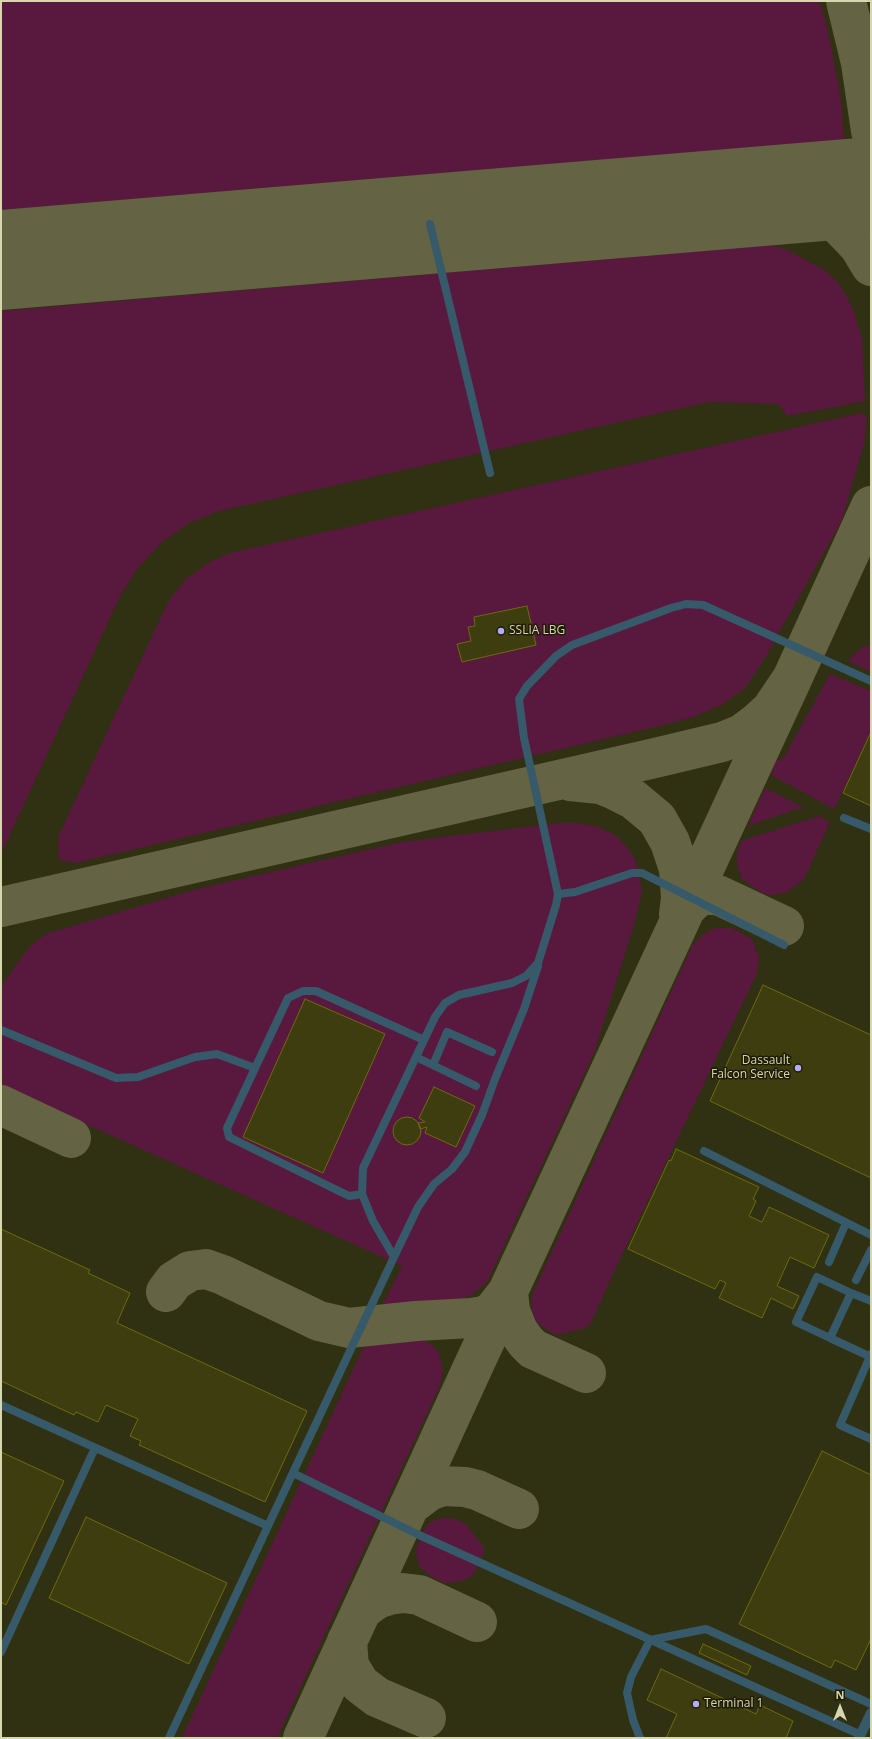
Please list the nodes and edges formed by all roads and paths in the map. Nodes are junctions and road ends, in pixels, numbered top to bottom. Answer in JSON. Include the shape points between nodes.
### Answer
{"nodes":[{"id":1,"x":430,"y":224,"type":"dead end"},
{"id":2,"x":490,"y":473,"type":"dead end"},
{"id":3,"x":871,"y":681,"type":"edge"},
{"id":4,"x":844,"y":818,"type":"dead end"},
{"id":5,"x":871,"y":829,"type":"edge"},
{"id":6,"x":558,"y":894,"type":"junction"},
{"id":7,"x":784,"y":944,"type":"dead end"},
{"id":8,"x":538,"y":963,"type":"junction"},
{"id":9,"x":1,"y":1030,"type":"edge"},
{"id":10,"x":424,"y":1040,"type":"junction"},
{"id":11,"x":492,"y":1052,"type":"dead end"},
{"id":12,"x":416,"y":1057,"type":"junction"},
{"id":13,"x":433,"y":1065,"type":"junction"},
{"id":14,"x":255,"y":1068,"type":"junction"},
{"id":15,"x":476,"y":1086,"type":"dead end"},
{"id":16,"x":704,"y":1151,"type":"dead end"},
{"id":17,"x":362,"y":1194,"type":"junction"},
{"id":18,"x":846,"y":1223,"type":"junction"},
{"id":19,"x":871,"y":1235,"type":"edge"},
{"id":20,"x":871,"y":1250,"type":"edge"},
{"id":21,"x":394,"y":1257,"type":"junction"},
{"id":22,"x":829,"y":1262,"type":"dead end"},
{"id":23,"x":856,"y":1280,"type":"dead end"},
{"id":24,"x":852,"y":1293,"type":"junction"},
{"id":25,"x":871,"y":1301,"type":"edge"},
{"id":26,"x":830,"y":1338,"type":"junction"},
{"id":27,"x":871,"y":1356,"type":"edge"},
{"id":28,"x":1,"y":1405,"type":"edge"},
{"id":29,"x":871,"y":1439,"type":"edge"},
{"id":30,"x":95,"y":1448,"type":"junction"},
{"id":31,"x":293,"y":1473,"type":"junction"},
{"id":32,"x":268,"y":1526,"type":"junction"},
{"id":33,"x":650,"y":1640,"type":"junction"},
{"id":34,"x":1,"y":1652,"type":"edge"},
{"id":35,"x":871,"y":1704,"type":"edge"},
{"id":36,"x":871,"y":1713,"type":"edge"},
{"id":37,"x":864,"y":1735,"type":"edge"},
{"id":38,"x":169,"y":1738,"type":"edge"},
{"id":39,"x":640,"y":1738,"type":"edge"}],
"edges":[{"from":1,"to":2,"type":"lane"},
{"from":3,"to":6,"type":"lane","via":[[703,605],[686,604],[671,608],[572,646],[556,656],[527,686],[519,699],[524,738]]},
{"from":4,"to":5,"type":"lane"},
{"from":6,"to":7,"type":"lane","via":[[575,892],[632,873],[642,873]]},
{"from":6,"to":8,"type":"lane"},
{"from":8,"to":10,"type":"lane","via":[[526,976],[512,983],[459,995],[445,1003]]},
{"from":8,"to":21,"type":"lane","via":[[524,1009],[465,1152],[452,1169],[434,1184],[418,1207]]},
{"from":9,"to":14,"type":"lane","via":[[116,1078],[138,1077],[195,1057],[217,1054]]},
{"from":10,"to":12,"type":"lane"},
{"from":10,"to":14,"type":"lane","via":[[316,991],[303,991],[288,998]]},
{"from":11,"to":13,"type":"lane","via":[[447,1032]]},
{"from":12,"to":13,"type":"lane"},
{"from":12,"to":17,"type":"lane","via":[[363,1168]]},
{"from":13,"to":15,"type":"lane"},
{"from":14,"to":17,"type":"lane","via":[[227,1128],[229,1137],[349,1196]]},
{"from":16,"to":18,"type":"lane"},
{"from":17,"to":21,"type":"lane","via":[[373,1221]]},
{"from":18,"to":19,"type":"lane"},
{"from":18,"to":22,"type":"lane"},
{"from":20,"to":23,"type":"lane"},
{"from":21,"to":31,"type":"lane"},
{"from":24,"to":25,"type":"lane"},
{"from":24,"to":26,"type":"lane"},
{"from":24,"to":26,"type":"lane","via":[[817,1277],[796,1322]]},
{"from":26,"to":27,"type":"lane"},
{"from":27,"to":29,"type":"lane","via":[[840,1425]]},
{"from":28,"to":30,"type":"lane"},
{"from":30,"to":32,"type":"lane"},
{"from":30,"to":34,"type":"lane"},
{"from":31,"to":32,"type":"lane"},
{"from":31,"to":33,"type":"lane","via":[[419,1536]]},
{"from":32,"to":38,"type":"lane"},
{"from":33,"to":35,"type":"lane","via":[[706,1629]]},
{"from":33,"to":37,"type":"lane"},
{"from":33,"to":39,"type":"lane","via":[[631,1677],[627,1693]]},
{"from":36,"to":37,"type":"street"}]}
